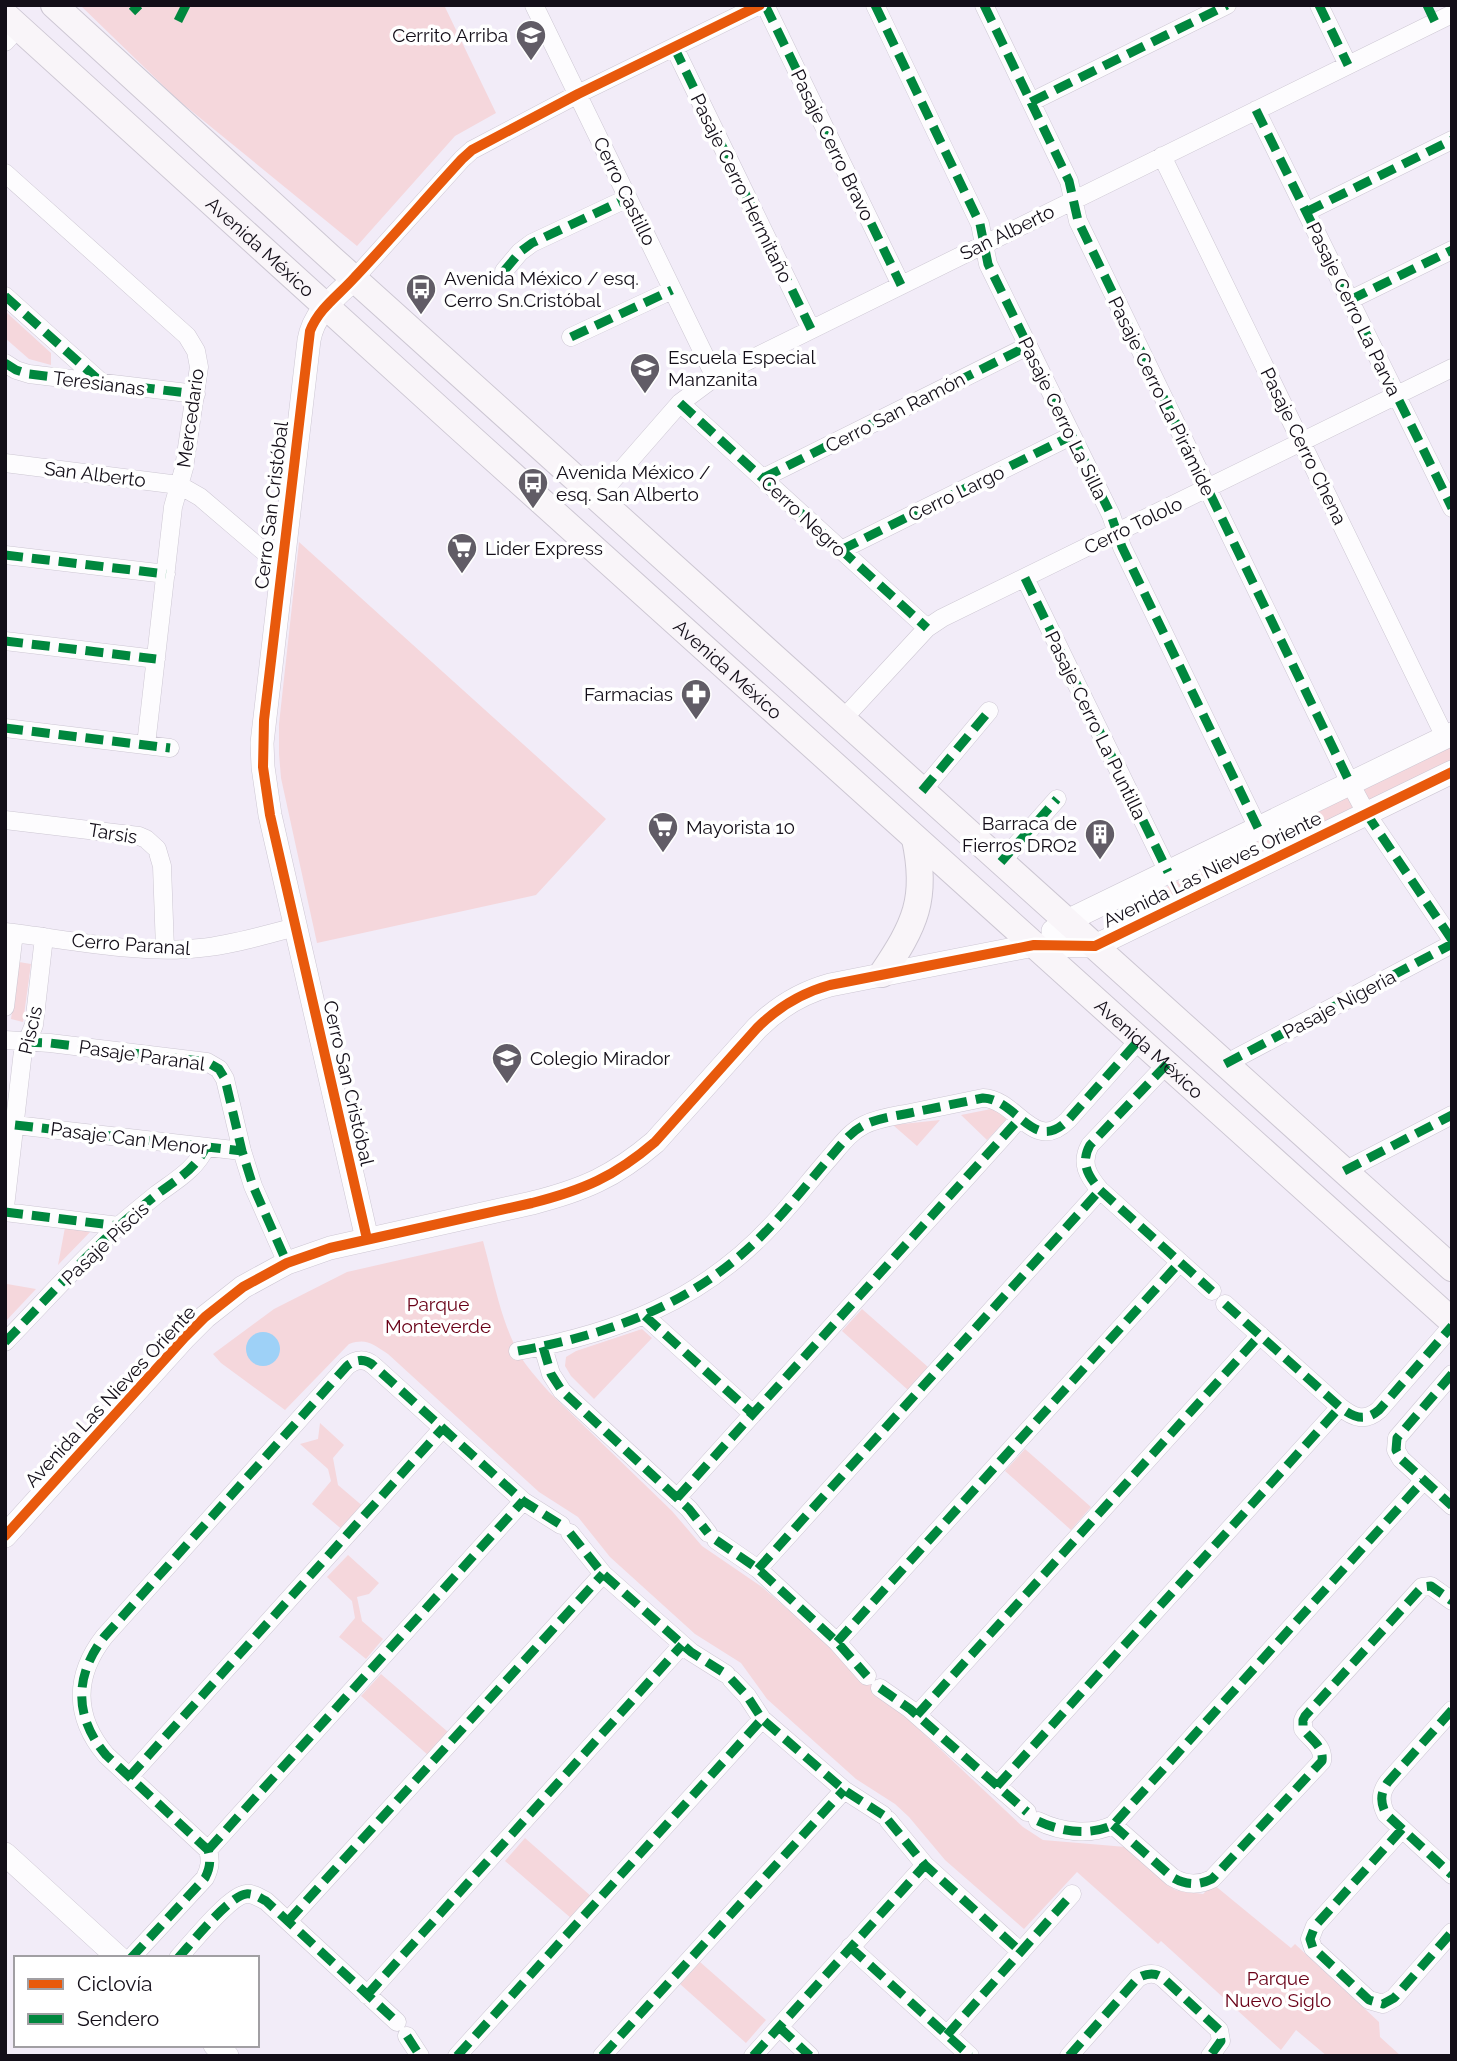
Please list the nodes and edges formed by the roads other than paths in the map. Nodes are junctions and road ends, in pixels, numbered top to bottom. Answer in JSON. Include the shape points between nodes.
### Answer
{"nodes":[{"id":1,"x":54,"y":5,"type":"edge"},
{"id":2,"x":534,"y":5,"type":"edge"},
{"id":3,"x":762,"y":5,"type":"edge"},
{"id":4,"x":875,"y":5,"type":"edge"},
{"id":5,"x":1227,"y":5,"type":"edge"},
{"id":6,"x":1319,"y":5,"type":"edge"},
{"id":7,"x":1427,"y":5,"type":"edge"},
{"id":8,"x":990,"y":7,"type":"edge"},
{"id":9,"x":1452,"y":14,"type":"edge"},
{"id":10,"x":1435,"y":22,"type":"junction"},
{"id":11,"x":10,"y":28,"type":"edge"},
{"id":12,"x":674,"y":47,"type":"junction"},
{"id":13,"x":1348,"y":65,"type":"junction"},
{"id":14,"x":578,"y":94,"type":"junction"},
{"id":15,"x":1031,"y":102,"type":"junction"},
{"id":16,"x":1256,"y":110,"type":"junction"},
{"id":17,"x":1452,"y":140,"type":"edge"},
{"id":18,"x":1163,"y":156,"type":"junction"},
{"id":19,"x":5,"y":173,"type":"edge"},
{"id":20,"x":628,"y":198,"type":"junction"},
{"id":21,"x":1073,"y":200,"type":"junction"},
{"id":22,"x":1306,"y":212,"type":"junction"},
{"id":23,"x":984,"y":244,"type":"junction"},
{"id":24,"x":1452,"y":250,"type":"edge"},
{"id":25,"x":504,"y":271,"type":"dead end"},
{"id":26,"x":354,"y":279,"type":"junction"},
{"id":27,"x":901,"y":285,"type":"junction"},
{"id":28,"x":673,"y":290,"type":"junction"},
{"id":29,"x":5,"y":296,"type":"edge"},
{"id":30,"x":1350,"y":300,"type":"junction"},
{"id":31,"x":326,"y":306,"type":"junction"},
{"id":32,"x":811,"y":329,"type":"junction"},
{"id":33,"x":571,"y":337,"type":"dead end"},
{"id":34,"x":1028,"y":346,"type":"junction"},
{"id":35,"x":5,"y":363,"type":"edge"},
{"id":36,"x":449,"y":365,"type":"junction"},
{"id":37,"x":1452,"y":368,"type":"edge"},
{"id":38,"x":406,"y":377,"type":"junction"},
{"id":39,"x":715,"y":377,"type":"junction"},
{"id":40,"x":102,"y":383,"type":"junction"},
{"id":41,"x":196,"y":394,"type":"junction"},
{"id":42,"x":1397,"y":395,"type":"junction"},
{"id":43,"x":680,"y":403,"type":"junction"},
{"id":44,"x":1072,"y":436,"type":"junction"},
{"id":45,"x":1302,"y":442,"type":"junction"},
{"id":46,"x":5,"y":463,"type":"edge"},
{"id":47,"x":763,"y":478,"type":"junction"},
{"id":48,"x":179,"y":485,"type":"junction"},
{"id":49,"x":1207,"y":488,"type":"junction"},
{"id":50,"x":597,"y":498,"type":"junction"},
{"id":51,"x":1452,"y":508,"type":"edge"},
{"id":52,"x":1117,"y":533,"type":"junction"},
{"id":53,"x":841,"y":550,"type":"junction"},
{"id":54,"x":5,"y":555,"type":"edge"},
{"id":55,"x":282,"y":567,"type":"junction"},
{"id":56,"x":166,"y":574,"type":"junction"},
{"id":57,"x":1025,"y":578,"type":"junction"},
{"id":58,"x":927,"y":628,"type":"junction"},
{"id":59,"x":5,"y":641,"type":"edge"},
{"id":60,"x":156,"y":659,"type":"junction"},
{"id":61,"x":989,"y":710,"type":"dead end"},
{"id":62,"x":843,"y":719,"type":"junction"},
{"id":63,"x":5,"y":728,"type":"edge"},
{"id":64,"x":1449,"y":735,"type":"edge"},
{"id":65,"x":146,"y":745,"type":"junction"},
{"id":66,"x":170,"y":748,"type":"dead end"},
{"id":67,"x":1452,"y":772,"type":"edge"},
{"id":68,"x":1350,"y":783,"type":"junction"},
{"id":69,"x":922,"y":791,"type":"junction"},
{"id":70,"x":1057,"y":799,"type":"dead end"},
{"id":71,"x":1366,"y":813,"type":"junction"},
{"id":72,"x":5,"y":820,"type":"edge"},
{"id":73,"x":1258,"y":828,"type":"junction"},
{"id":74,"x":915,"y":839,"type":"junction"},
{"id":75,"x":1001,"y":862,"type":"junction"},
{"id":76,"x":1168,"y":872,"type":"junction"},
{"id":77,"x":1067,"y":922,"type":"junction"},
{"id":78,"x":296,"y":927,"type":"junction"},
{"id":79,"x":10,"y":933,"type":"edge"},
{"id":80,"x":44,"y":937,"type":"junction"},
{"id":81,"x":1452,"y":942,"type":"edge"},
{"id":82,"x":1034,"y":945,"type":"junction"},
{"id":83,"x":1095,"y":946,"type":"junction"},
{"id":84,"x":165,"y":949,"type":"junction"},
{"id":85,"x":882,"y":974,"type":"junction"},
{"id":86,"x":5,"y":1007,"type":"edge"},
{"id":87,"x":5,"y":1040,"type":"edge"},
{"id":88,"x":1139,"y":1040,"type":"junction"},
{"id":89,"x":24,"y":1042,"type":"junction"},
{"id":90,"x":1167,"y":1064,"type":"junction"},
{"id":91,"x":1225,"y":1064,"type":"junction"},
{"id":92,"x":1452,"y":1115,"type":"edge"},
{"id":93,"x":1020,"y":1118,"type":"junction"},
{"id":94,"x":15,"y":1125,"type":"junction"},
{"id":95,"x":206,"y":1146,"type":"junction"},
{"id":96,"x":242,"y":1151,"type":"junction"},
{"id":97,"x":1344,"y":1171,"type":"junction"},
{"id":98,"x":1100,"y":1190,"type":"junction"},
{"id":99,"x":5,"y":1209,"type":"edge"},
{"id":100,"x":119,"y":1226,"type":"junction"},
{"id":101,"x":367,"y":1239,"type":"junction"},
{"id":102,"x":1180,"y":1262,"type":"junction"},
{"id":103,"x":287,"y":1264,"type":"junction"},
{"id":104,"x":1452,"y":1268,"type":"edge"},
{"id":105,"x":1212,"y":1291,"type":"dead end"},
{"id":106,"x":1226,"y":1304,"type":"dead end"},
{"id":107,"x":645,"y":1316,"type":"junction"},
{"id":108,"x":1452,"y":1324,"type":"edge"},
{"id":109,"x":1260,"y":1335,"type":"junction"},
{"id":110,"x":5,"y":1342,"type":"edge"},
{"id":111,"x":542,"y":1347,"type":"junction"},
{"id":112,"x":518,"y":1351,"type":"dead end"},
{"id":113,"x":1452,"y":1374,"type":"edge"},
{"id":114,"x":1340,"y":1407,"type":"junction"},
{"id":115,"x":753,"y":1414,"type":"junction"},
{"id":116,"x":443,"y":1429,"type":"junction"},
{"id":117,"x":1423,"y":1481,"type":"junction"},
{"id":118,"x":677,"y":1498,"type":"junction"},
{"id":119,"x":523,"y":1501,"type":"junction"},
{"id":120,"x":1452,"y":1506,"type":"edge"},
{"id":121,"x":5,"y":1536,"type":"edge"},
{"id":122,"x":758,"y":1569,"type":"junction"},
{"id":123,"x":603,"y":1574,"type":"junction"},
{"id":124,"x":1452,"y":1601,"type":"edge"},
{"id":125,"x":837,"y":1642,"type":"junction"},
{"id":126,"x":682,"y":1644,"type":"junction"},
{"id":127,"x":1452,"y":1710,"type":"edge"},
{"id":128,"x":917,"y":1715,"type":"junction"},
{"id":129,"x":762,"y":1719,"type":"junction"},
{"id":130,"x":128,"y":1777,"type":"junction"},
{"id":131,"x":997,"y":1786,"type":"junction"},
{"id":132,"x":844,"y":1790,"type":"junction"},
{"id":133,"x":1113,"y":1825,"type":"junction"},
{"id":134,"x":1402,"y":1829,"type":"junction"},
{"id":135,"x":208,"y":1850,"type":"junction"},
{"id":136,"x":5,"y":1854,"type":"edge"},
{"id":137,"x":925,"y":1865,"type":"junction"},
{"id":138,"x":1451,"y":1872,"type":"edge"},
{"id":139,"x":1072,"y":1894,"type":"dead end"},
{"id":140,"x":288,"y":1921,"type":"junction"},
{"id":141,"x":1452,"y":1932,"type":"edge"},
{"id":142,"x":850,"y":1947,"type":"junction"},
{"id":143,"x":1021,"y":1952,"type":"junction"},
{"id":144,"x":117,"y":1956,"type":"edge"},
{"id":145,"x":133,"y":1956,"type":"edge"},
{"id":146,"x":180,"y":1956,"type":"edge"},
{"id":147,"x":367,"y":1995,"type":"junction"},
{"id":148,"x":779,"y":2027,"type":"junction"},
{"id":149,"x":947,"y":2035,"type":"junction"},
{"id":150,"x":420,"y":2056,"type":"edge"},
{"id":151,"x":457,"y":2056,"type":"edge"},
{"id":152,"x":602,"y":2056,"type":"edge"},
{"id":153,"x":753,"y":2056,"type":"edge"},
{"id":154,"x":810,"y":2056,"type":"edge"},
{"id":155,"x":970,"y":2056,"type":"edge"},
{"id":156,"x":1069,"y":2056,"type":"edge"},
{"id":157,"x":1210,"y":2056,"type":"edge"}],
"edges":[{"from":1,"to":26,"type":"main road","name":"Avenida México"},
{"from":2,"to":14,"type":"street","name":"Cerro Castillo"},
{"from":3,"to":12,"type":"street","name":"Cerro San Cristóbal"},
{"from":3,"to":27,"type":"street","name":"Pasaje Cerro Bravo"},
{"from":4,"to":23,"type":"street","name":"Pasaje Cerro La Silla","via":[[980,224]]},
{"from":5,"to":15,"type":"street"},
{"from":6,"to":13,"type":"street"},
{"from":7,"to":10,"type":"street"},
{"from":8,"to":15,"type":"street","name":"Pasaje Cerro La Pirámide"},
{"from":9,"to":10,"type":"street","name":"San Alberto"},
{"from":10,"to":13,"type":"street","name":"San Alberto"},
{"from":11,"to":31,"type":"main road","name":"Avenida México"},
{"from":12,"to":14,"type":"street","name":"Cerro San Cristóbal"},
{"from":12,"to":32,"type":"street","name":"Pasaje Cerro Hermitaño"},
{"from":13,"to":16,"type":"street","name":"San Alberto"},
{"from":14,"to":20,"type":"street","name":"Cerro Castillo"},
{"from":14,"to":26,"type":"street","name":"Cerro San Cristóbal","via":[[472,149]]},
{"from":15,"to":21,"type":"street","name":"Pasaje Cerro La Pirámide","via":[[1069,181]]},
{"from":16,"to":18,"type":"street","name":"San Alberto"},
{"from":16,"to":22,"type":"street","name":"Pasaje Cerro La Parva"},
{"from":17,"to":22,"type":"street"},
{"from":18,"to":21,"type":"street","name":"San Alberto"},
{"from":18,"to":45,"type":"street","name":"Pasaje Cerro Chena"},
{"from":19,"to":41,"type":"street","name":"Mercedario","via":[[187,336],[198,359]]},
{"from":20,"to":25,"type":"street","via":[[532,243]]},
{"from":20,"to":28,"type":"street","name":"Cerro Castillo"},
{"from":21,"to":23,"type":"street","name":"San Alberto"},
{"from":21,"to":49,"type":"street","name":"Pasaje Cerro La Pirámide","via":[[1078,221]]},
{"from":22,"to":30,"type":"street","name":"Pasaje Cerro La Parva"},
{"from":23,"to":27,"type":"street","name":"San Alberto"},
{"from":23,"to":34,"type":"street","name":"Pasaje Cerro La Silla","via":[[988,264]]},
{"from":24,"to":30,"type":"street"},
{"from":26,"to":31,"type":"street","name":"Cerro San Cristóbal"},
{"from":26,"to":36,"type":"main road","name":"Avenida México"},
{"from":27,"to":32,"type":"street","name":"San Alberto"},
{"from":28,"to":33,"type":"street"},
{"from":28,"to":39,"type":"street","name":"Cerro Castillo"},
{"from":29,"to":40,"type":"street"},
{"from":30,"to":42,"type":"street","name":"Pasaje Cerro La Parva"},
{"from":31,"to":38,"type":"main road","name":"Avenida México"},
{"from":31,"to":55,"type":"street","name":"Cerro San Cristóbal","via":[[313,323],[309,340]]},
{"from":32,"to":39,"type":"street","name":"San Alberto"},
{"from":34,"to":44,"type":"street","name":"Pasaje Cerro La Silla"},
{"from":34,"to":47,"type":"street","name":"Cerro San Ramón"},
{"from":35,"to":40,"type":"street","name":"Teresianas","via":[[22,373]]},
{"from":36,"to":38,"type":"main road","via":[[428,354],[416,357]]},
{"from":36,"to":50,"type":"main road","name":"Avenida México"},
{"from":37,"to":42,"type":"street","name":"Cerro Tololo"},
{"from":38,"to":74,"type":"main road","name":"Avenida México"},
{"from":39,"to":43,"type":"street","name":"San Alberto"},
{"from":40,"to":41,"type":"street","name":"Teresianas"},
{"from":41,"to":48,"type":"street","name":"Mercedario"},
{"from":42,"to":45,"type":"street","name":"Cerro Tololo"},
{"from":42,"to":51,"type":"street","name":"Pasaje Cerro La Parva"},
{"from":43,"to":47,"type":"street","name":"Cerro Negro"},
{"from":43,"to":50,"type":"street","name":"San Alberto"},
{"from":44,"to":52,"type":"street","name":"Pasaje Cerro La Silla"},
{"from":44,"to":53,"type":"street","name":"Cerro Largo"},
{"from":45,"to":49,"type":"street","name":"Cerro Tololo"},
{"from":45,"to":64,"type":"street","name":"Pasaje Cerro Chena"},
{"from":46,"to":48,"type":"street","name":"San Alberto"},
{"from":47,"to":53,"type":"street","name":"Cerro Negro"},
{"from":48,"to":55,"type":"street","name":"San Alberto","via":[[200,497]]},
{"from":48,"to":56,"type":"street","name":"Mercedario"},
{"from":49,"to":52,"type":"street","name":"Cerro Tololo"},
{"from":49,"to":68,"type":"street","name":"Pasaje Cerro La Pirámide"},
{"from":50,"to":62,"type":"main road","name":"Avenida México"},
{"from":52,"to":57,"type":"street","name":"Cerro Tololo"},
{"from":52,"to":73,"type":"street","name":"Pasaje Cerro La Silla"},
{"from":53,"to":58,"type":"street","name":"Cerro Negro"},
{"from":54,"to":56,"type":"street"},
{"from":55,"to":78,"type":"street","name":"Cerro San Cristóbal","via":[[262,766]]},
{"from":56,"to":60,"type":"street","name":"Mercedario"},
{"from":57,"to":58,"type":"street","name":"Cerro Tololo"},
{"from":57,"to":76,"type":"street","name":"Pasaje Cerro La Puntilla"},
{"from":58,"to":62,"type":"street","name":"Cerro Tololo"},
{"from":59,"to":60,"type":"street"},
{"from":60,"to":65,"type":"street","name":"Mercedario"},
{"from":61,"to":69,"type":"street"},
{"from":62,"to":69,"type":"main road","name":"Avenida México"},
{"from":63,"to":65,"type":"street"},
{"from":64,"to":68,"type":"street","name":"Avenida Las Nieves Oriente"},
{"from":65,"to":66,"type":"street"},
{"from":67,"to":71,"type":"street","name":"Avenida Las Nieves Oriente"},
{"from":68,"to":71,"type":"street","name":"Pasaje Cerro La Pirámide"},
{"from":68,"to":73,"type":"street","name":"Avenida Las Nieves Oriente"},
{"from":69,"to":75,"type":"main road","name":"Avenida México"},
{"from":70,"to":75,"type":"street"},
{"from":71,"to":81,"type":"street","name":"Pasaje Cerro La Pirámide"},
{"from":71,"to":83,"type":"street","name":"Avenida Las Nieves Oriente"},
{"from":72,"to":84,"type":"street","name":"Tarsis","via":[[126,834],[152,843],[161,857]]},
{"from":73,"to":76,"type":"street","name":"Avenida Las Nieves Oriente"},
{"from":74,"to":82,"type":"main road","name":"Avenida México"},
{"from":74,"to":85,"type":"main road","via":[[921,877],[918,908]]},
{"from":75,"to":77,"type":"main road","name":"Avenida México"},
{"from":76,"to":77,"type":"street","name":"Avenida Las Nieves Oriente"},
{"from":77,"to":82,"type":"street","name":"Avenida Las Nieves Oriente"},
{"from":77,"to":83,"type":"main road","name":"Avenida México"},
{"from":78,"to":84,"type":"street","name":"Cerro Paranal","via":[[220,945]]},
{"from":78,"to":101,"type":"street","name":"Cerro San Cristóbal"},
{"from":79,"to":80,"type":"street","name":"Cerro Paranal"},
{"from":79,"to":86,"type":"street","name":"Piscis"},
{"from":80,"to":84,"type":"street","name":"Cerro Paranal"},
{"from":80,"to":89,"type":"street","name":"Piscis","via":[[34,1025]]},
{"from":81,"to":91,"type":"street","name":"Pasaje Nigeria"},
{"from":82,"to":83,"type":"street","name":"Avenida Las Nieves Oriente"},
{"from":82,"to":85,"type":"street","name":"Avenida Las Nieves Oriente"},
{"from":82,"to":88,"type":"main road","name":"Avenida México"},
{"from":83,"to":91,"type":"main road","name":"Avenida México"},
{"from":85,"to":101,"type":"street","name":"Avenida Las Nieves Oriente","via":[[816,989],[771,1014],[655,1142],[598,1181],[532,1203]]},
{"from":87,"to":89,"type":"street","name":"Pasaje Paranal"},
{"from":88,"to":90,"type":"main road","name":"Avenida México"},
{"from":88,"to":93,"type":"street","via":[[1057,1129],[1043,1131]]},
{"from":89,"to":94,"type":"street","name":"Piscis"},
{"from":89,"to":96,"type":"street","name":"Pasaje Paranal","via":[[213,1065],[225,1079]]},
{"from":90,"to":98,"type":"street","via":[[1086,1152],[1084,1165]]},
{"from":90,"to":108,"type":"main road","name":"Avenida México"},
{"from":91,"to":97,"type":"main road","name":"Avenida México"},
{"from":92,"to":97,"type":"street"},
{"from":93,"to":107,"type":"street","via":[[1003,1104],[983,1098],[863,1125],[746,1251],[694,1290]]},
{"from":93,"to":115,"type":"street"},
{"from":94,"to":95,"type":"street","name":"Pasaje Can Menor"},
{"from":94,"to":99,"type":"street","name":"Piscis"},
{"from":95,"to":96,"type":"street","name":"Pasaje Can Menor"},
{"from":95,"to":100,"type":"street","name":"Pasaje Piscis","via":[[189,1171]]},
{"from":96,"to":103,"type":"street","name":"Pasaje Paranal"},
{"from":97,"to":104,"type":"main road","name":"Avenida México"},
{"from":98,"to":102,"type":"street"},
{"from":98,"to":122,"type":"street"},
{"from":99,"to":100,"type":"street"},
{"from":100,"to":110,"type":"street","name":"Pasaje Piscis"},
{"from":101,"to":103,"type":"street","name":"Avenida Las Nieves Oriente"},
{"from":102,"to":105,"type":"street"},
{"from":102,"to":125,"type":"street"},
{"from":103,"to":121,"type":"street","name":"Avenida Las Nieves Oriente","via":[[243,1287],[205,1317]]},
{"from":106,"to":109,"type":"street"},
{"from":107,"to":111,"type":"street"},
{"from":107,"to":115,"type":"street"},
{"from":108,"to":114,"type":"street","via":[[1375,1413],[1359,1418]]},
{"from":109,"to":114,"type":"street"},
{"from":109,"to":128,"type":"street"},
{"from":111,"to":112,"type":"street"},
{"from":111,"to":118,"type":"street","via":[[562,1391]]},
{"from":113,"to":117,"type":"street","via":[[1395,1445],[1398,1455]]},
{"from":114,"to":131,"type":"street"},
{"from":115,"to":118,"type":"street"},
{"from":116,"to":119,"type":"street"},
{"from":116,"to":130,"type":"street"},
{"from":116,"to":130,"type":"street","via":[[370,1363],[360,1360],[347,1366],[95,1649],[81,1692],[87,1725],[98,1746]]},
{"from":117,"to":120,"type":"street"},
{"from":117,"to":133,"type":"street"},
{"from":118,"to":122,"type":"street","via":[[712,1536]]},
{"from":119,"to":123,"type":"street","via":[[565,1529]]},
{"from":119,"to":135,"type":"street"},
{"from":122,"to":125,"type":"street"},
{"from":123,"to":126,"type":"street"},
{"from":123,"to":140,"type":"street"},
{"from":124,"to":133,"type":"street","via":[[1431,1586],[1422,1587],[1305,1716],[1303,1729],[1321,1749],[1322,1762],[1212,1879],[1179,1882]]},
{"from":125,"to":128,"type":"street","via":[[873,1682]]},
{"from":126,"to":129,"type":"street","via":[[729,1676]]},
{"from":126,"to":147,"type":"street"},
{"from":127,"to":134,"type":"street","via":[[1384,1787],[1382,1807]]},
{"from":128,"to":131,"type":"street"},
{"from":129,"to":132,"type":"street"},
{"from":129,"to":151,"type":"street"},
{"from":130,"to":135,"type":"street"},
{"from":131,"to":133,"type":"street","via":[[1032,1816],[1056,1828],[1084,1832]]},
{"from":132,"to":137,"type":"street","via":[[886,1817]]},
{"from":132,"to":152,"type":"street"},
{"from":134,"to":138,"type":"street"},
{"from":134,"to":141,"type":"street","via":[[1315,1926],[1310,1939],[1313,1948],[1369,2000],[1383,2004],[1394,1998]]},
{"from":135,"to":145,"type":"street","via":[[205,1878]]},
{"from":136,"to":144,"type":"street"},
{"from":137,"to":142,"type":"street"},
{"from":137,"to":143,"type":"street"},
{"from":139,"to":143,"type":"street"},
{"from":140,"to":146,"type":"street","via":[[260,1897],[245,1894],[231,1901]]},
{"from":140,"to":147,"type":"street"},
{"from":142,"to":148,"type":"street"},
{"from":142,"to":149,"type":"street"},
{"from":143,"to":149,"type":"street"},
{"from":147,"to":150,"type":"street","via":[[402,2029]]},
{"from":148,"to":153,"type":"street"},
{"from":148,"to":154,"type":"street"},
{"from":149,"to":155,"type":"street"},
{"from":156,"to":157,"type":"street","via":[[1138,1978],[1149,1974],[1163,1978],[1220,2030],[1221,2041]]}]}
